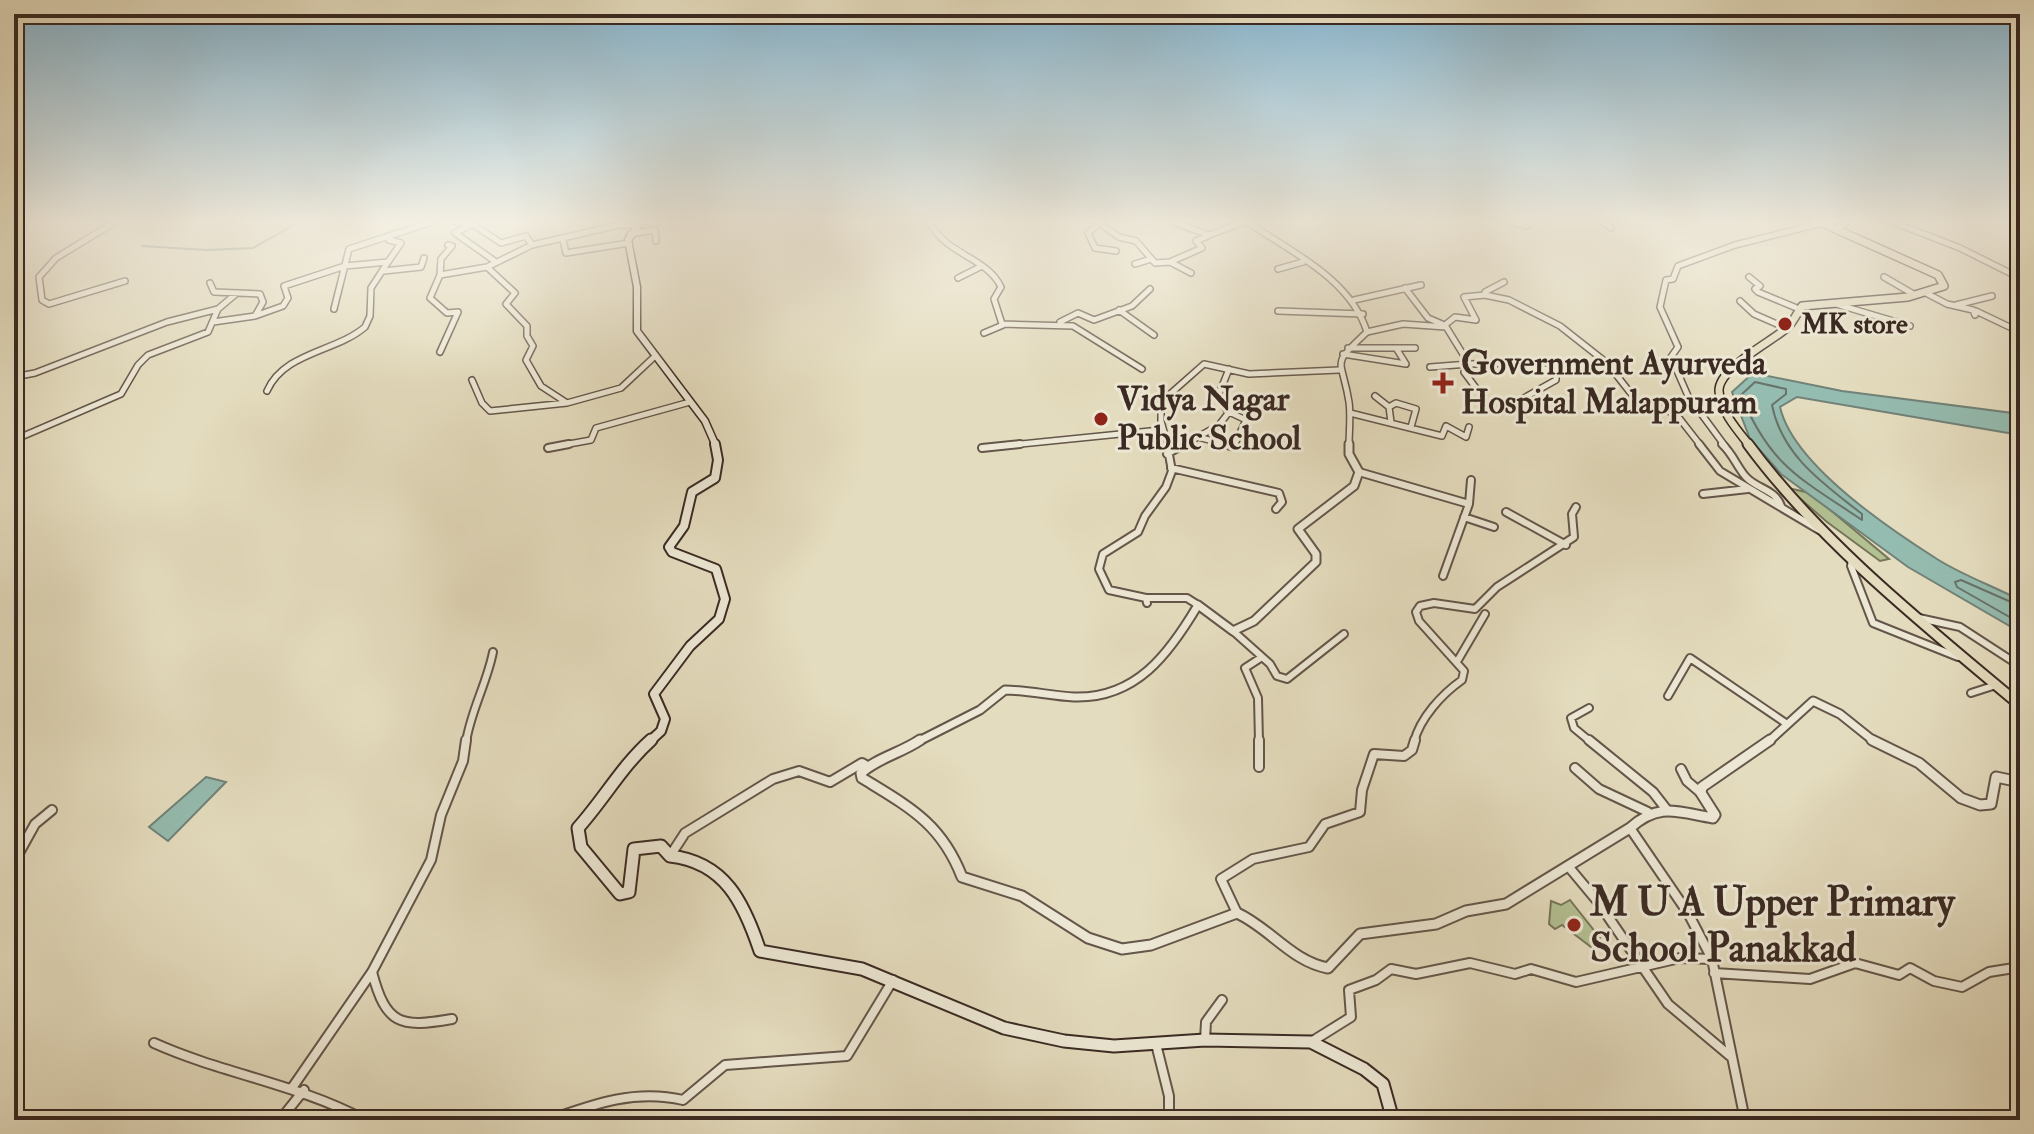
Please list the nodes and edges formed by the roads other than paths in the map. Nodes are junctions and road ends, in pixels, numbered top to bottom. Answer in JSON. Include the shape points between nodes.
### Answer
{"nodes":[{"id":1,"x":41,"y":275,"type":"edge"},
{"id":2,"x":312,"y":275,"type":"edge"},
{"id":3,"x":343,"y":275,"type":"edge"},
{"id":4,"x":381,"y":275,"type":"edge"},
{"id":5,"x":440,"y":275,"type":"edge"},
{"id":6,"x":496,"y":275,"type":"edge"},
{"id":7,"x":635,"y":275,"type":"edge"},
{"id":8,"x":964,"y":275,"type":"edge"},
{"id":9,"x":991,"y":275,"type":"edge"},
{"id":10,"x":1320,"y":275,"type":"edge"},
{"id":11,"x":1675,"y":275,"type":"edge"},
{"id":12,"x":1933,"y":275,"type":"edge"},
{"id":13,"x":1749,"y":277,"type":"dead end"},
{"id":14,"x":1884,"y":277,"type":"dead end"},
{"id":15,"x":958,"y":278,"type":"dead end"},
{"id":16,"x":125,"y":281,"type":"dead end"},
{"id":17,"x":1504,"y":282,"type":"dead end"},
{"id":18,"x":210,"y":283,"type":"dead end"},
{"id":19,"x":1421,"y":285,"type":"dead end"},
{"id":20,"x":1405,"y":288,"type":"junction"},
{"id":21,"x":1150,"y":289,"type":"dead end"},
{"id":22,"x":1485,"y":292,"type":"junction"},
{"id":23,"x":237,"y":293,"type":"junction"},
{"id":24,"x":1926,"y":293,"type":"junction"},
{"id":25,"x":1915,"y":295,"type":"junction"},
{"id":26,"x":1992,"y":296,"type":"dead end"},
{"id":27,"x":1354,"y":300,"type":"junction"},
{"id":28,"x":1740,"y":301,"type":"dead end"},
{"id":29,"x":1833,"y":302,"type":"junction"},
{"id":30,"x":1956,"y":305,"type":"junction"},
{"id":31,"x":218,"y":309,"type":"junction"},
{"id":32,"x":334,"y":309,"type":"dead end"},
{"id":33,"x":1799,"y":309,"type":"junction"},
{"id":34,"x":1119,"y":310,"type":"junction"},
{"id":35,"x":1278,"y":311,"type":"dead end"},
{"id":36,"x":1363,"y":314,"type":"junction"},
{"id":37,"x":255,"y":316,"type":"junction"},
{"id":38,"x":213,"y":322,"type":"junction"},
{"id":39,"x":1003,"y":325,"type":"junction"},
{"id":40,"x":1054,"y":326,"type":"junction"},
{"id":41,"x":1445,"y":326,"type":"junction"},
{"id":42,"x":1910,"y":326,"type":"dead end"},
{"id":43,"x":1786,"y":328,"type":"junction"},
{"id":44,"x":1367,"y":332,"type":"junction"},
{"id":45,"x":2020,"y":332,"type":"edge"},
{"id":46,"x":984,"y":333,"type":"dead end"},
{"id":47,"x":1154,"y":335,"type":"dead end"},
{"id":48,"x":1396,"y":348,"type":"junction"},
{"id":49,"x":1415,"y":348,"type":"dead end"},
{"id":50,"x":1345,"y":351,"type":"junction"},
{"id":51,"x":440,"y":352,"type":"dead end"},
{"id":52,"x":653,"y":358,"type":"junction"},
{"id":53,"x":1469,"y":364,"type":"junction"},
{"id":54,"x":1430,"y":367,"type":"dead end"},
{"id":55,"x":1142,"y":369,"type":"dead end"},
{"id":56,"x":1229,"y":369,"type":"junction"},
{"id":57,"x":1339,"y":370,"type":"junction"},
{"id":58,"x":14,"y":377,"type":"edge"},
{"id":59,"x":472,"y":380,"type":"dead end"},
{"id":60,"x":1476,"y":388,"type":"dead end"},
{"id":61,"x":267,"y":391,"type":"dead end"},
{"id":62,"x":1375,"y":396,"type":"dead end"},
{"id":63,"x":690,"y":402,"type":"junction"},
{"id":64,"x":567,"y":403,"type":"junction"},
{"id":65,"x":1515,"y":403,"type":"dead end"},
{"id":66,"x":1389,"y":407,"type":"junction"},
{"id":67,"x":1229,"y":412,"type":"junction"},
{"id":68,"x":1350,"y":413,"type":"junction"},
{"id":69,"x":1391,"y":422,"type":"junction"},
{"id":70,"x":1411,"y":427,"type":"junction"},
{"id":71,"x":1469,"y":427,"type":"dead end"},
{"id":72,"x":1160,"y":430,"type":"junction"},
{"id":73,"x":1198,"y":437,"type":"junction"},
{"id":74,"x":14,"y":440,"type":"edge"},
{"id":75,"x":548,"y":448,"type":"dead end"},
{"id":76,"x":982,"y":448,"type":"dead end"},
{"id":77,"x":1167,"y":454,"type":"junction"},
{"id":78,"x":1171,"y":468,"type":"junction"},
{"id":79,"x":1359,"y":472,"type":"junction"},
{"id":80,"x":1471,"y":480,"type":"dead end"},
{"id":81,"x":1748,"y":489,"type":"junction"},
{"id":82,"x":1703,"y":494,"type":"dead end"},
{"id":83,"x":1469,"y":504,"type":"junction"},
{"id":84,"x":1781,"y":506,"type":"junction"},
{"id":85,"x":1576,"y":507,"type":"dead end"},
{"id":86,"x":1276,"y":509,"type":"dead end"},
{"id":87,"x":1506,"y":512,"type":"dead end"},
{"id":88,"x":1464,"y":517,"type":"junction"},
{"id":89,"x":1494,"y":527,"type":"dead end"},
{"id":90,"x":1843,"y":544,"type":"junction"},
{"id":91,"x":1566,"y":545,"type":"junction"},
{"id":92,"x":1853,"y":555,"type":"junction"},
{"id":93,"x":1443,"y":576,"type":"dead end"},
{"id":94,"x":1198,"y":605,"type":"junction"},
{"id":95,"x":1485,"y":614,"type":"dead end"},
{"id":96,"x":1919,"y":618,"type":"junction"},
{"id":97,"x":1233,"y":631,"type":"junction"},
{"id":98,"x":1344,"y":634,"type":"dead end"},
{"id":99,"x":493,"y":652,"type":"dead end"},
{"id":100,"x":1262,"y":657,"type":"junction"},
{"id":101,"x":1458,"y":660,"type":"junction"},
{"id":102,"x":1968,"y":661,"type":"junction"},
{"id":103,"x":2020,"y":666,"type":"edge"},
{"id":104,"x":1996,"y":685,"type":"junction"},
{"id":105,"x":1971,"y":693,"type":"dead end"},
{"id":106,"x":1668,"y":696,"type":"dead end"},
{"id":107,"x":2020,"y":705,"type":"edge"},
{"id":108,"x":1589,"y":708,"type":"dead end"},
{"id":109,"x":1787,"y":724,"type":"junction"},
{"id":110,"x":867,"y":766,"type":"junction"},
{"id":111,"x":1259,"y":767,"type":"dead end"},
{"id":112,"x":1575,"y":768,"type":"dead end"},
{"id":113,"x":1681,"y":769,"type":"dead end"},
{"id":114,"x":2020,"y":782,"type":"edge"},
{"id":115,"x":1701,"y":793,"type":"junction"},
{"id":116,"x":52,"y":810,"type":"dead end"},
{"id":117,"x":1667,"y":810,"type":"junction"},
{"id":118,"x":1648,"y":812,"type":"junction"},
{"id":119,"x":1630,"y":828,"type":"junction"},
{"id":120,"x":670,"y":856,"type":"junction"},
{"id":121,"x":14,"y":862,"type":"edge"},
{"id":122,"x":1568,"y":866,"type":"junction"},
{"id":123,"x":1237,"y":913,"type":"junction"},
{"id":124,"x":1712,"y":959,"type":"junction"},
{"id":125,"x":1640,"y":966,"type":"junction"},
{"id":126,"x":2020,"y":967,"type":"edge"},
{"id":127,"x":372,"y":972,"type":"junction"},
{"id":128,"x":1714,"y":973,"type":"junction"},
{"id":129,"x":893,"y":980,"type":"junction"},
{"id":130,"x":1222,"y":1000,"type":"dead end"},
{"id":131,"x":452,"y":1019,"type":"dead end"},
{"id":132,"x":1205,"y":1040,"type":"junction"},
{"id":133,"x":1311,"y":1042,"type":"junction"},
{"id":134,"x":154,"y":1043,"type":"dead end"},
{"id":135,"x":1156,"y":1044,"type":"junction"},
{"id":136,"x":1730,"y":1056,"type":"junction"},
{"id":137,"x":292,"y":1088,"type":"junction"},
{"id":138,"x":304,"y":1090,"type":"junction"},
{"id":139,"x":280,"y":1120,"type":"edge"},
{"id":140,"x":365,"y":1120,"type":"edge"},
{"id":141,"x":549,"y":1120,"type":"edge"},
{"id":142,"x":1169,"y":1120,"type":"edge"},
{"id":143,"x":1393,"y":1120,"type":"edge"},
{"id":144,"x":1745,"y":1120,"type":"edge"}],
"edges":[{"from":1,"to":16,"type":"street","via":[[42,300],[49,304]]},
{"from":2,"to":37,"type":"street","via":[[282,283],[288,298],[283,306]]},
{"from":3,"to":32,"type":"street"},
{"from":4,"to":61,"type":"street","via":[[368,299],[368,326],[293,363],[271,380]]},
{"from":5,"to":51,"type":"street","via":[[430,298],[447,313],[458,312]]},
{"from":6,"to":64,"type":"street","via":[[515,293],[506,304],[527,326],[533,346],[528,365],[541,386]]},
{"from":7,"to":52,"type":"main road","via":[[635,325]]},
{"from":8,"to":15,"type":"street"},
{"from":9,"to":39,"type":"street","via":[[1001,284],[994,299]]},
{"from":10,"to":27,"type":"street"},
{"from":11,"to":84,"type":"street","via":[[1666,280],[1660,307],[1678,347],[1671,357],[1688,396],[1746,477],[1778,497]]},
{"from":12,"to":24,"type":"main road","via":[[1944,280],[1944,286]]},
{"from":13,"to":33,"type":"street","via":[[1760,286],[1758,292]]},
{"from":14,"to":25,"type":"street"},
{"from":17,"to":22,"type":"street"},
{"from":18,"to":23,"type":"street","via":[[214,292]]},
{"from":19,"to":20,"type":"street"},
{"from":20,"to":27,"type":"street"},
{"from":20,"to":41,"type":"street","via":[[1428,318]]},
{"from":21,"to":34,"type":"street"},
{"from":22,"to":41,"type":"street","via":[[1464,297],[1476,320],[1455,317]]},
{"from":22,"to":81,"type":"street","via":[[1538,312],[1596,350],[1636,400],[1680,418],[1720,471]]},
{"from":23,"to":31,"type":"street"},
{"from":23,"to":37,"type":"street","via":[[260,294],[263,302]]},
{"from":24,"to":25,"type":"main road"},
{"from":24,"to":30,"type":"street"},
{"from":25,"to":29,"type":"main road"},
{"from":26,"to":30,"type":"street"},
{"from":27,"to":36,"type":"street"},
{"from":28,"to":43,"type":"street","via":[[1754,314]]},
{"from":29,"to":33,"type":"main road"},
{"from":29,"to":42,"type":"street"},
{"from":30,"to":45,"type":"street"},
{"from":31,"to":38,"type":"street"},
{"from":31,"to":58,"type":"street"},
{"from":33,"to":43,"type":"main road"},
{"from":34,"to":40,"type":"street","via":[[1094,320],[1078,313]]},
{"from":34,"to":47,"type":"street"},
{"from":35,"to":36,"type":"street"},
{"from":36,"to":44,"type":"street"},
{"from":37,"to":38,"type":"street"},
{"from":38,"to":74,"type":"street","via":[[204,335],[159,349],[139,362],[121,394]]},
{"from":39,"to":40,"type":"street"},
{"from":39,"to":46,"type":"street"},
{"from":40,"to":55,"type":"street","via":[[1073,326]]},
{"from":41,"to":44,"type":"street","via":[[1403,324]]},
{"from":41,"to":53,"type":"street"},
{"from":43,"to":90,"type":"main road","via":[[1723,376],[1719,390],[1749,447]]},
{"from":44,"to":50,"type":"street"},
{"from":48,"to":49,"type":"street"},
{"from":48,"to":50,"type":"street"},
{"from":48,"to":50,"type":"street","via":[[1406,364],[1386,366]]},
{"from":50,"to":57,"type":"street"},
{"from":52,"to":63,"type":"main road"},
{"from":52,"to":64,"type":"street","via":[[621,388]]},
{"from":53,"to":54,"type":"street"},
{"from":53,"to":60,"type":"street","via":[[1464,372]]},
{"from":53,"to":65,"type":"street","via":[[1533,363],[1556,375],[1556,380]]},
{"from":56,"to":57,"type":"street","via":[[1254,374]]},
{"from":56,"to":67,"type":"street","via":[[1219,394]]},
{"from":56,"to":72,"type":"street","via":[[1211,363],[1196,368],[1161,402]]},
{"from":57,"to":68,"type":"street"},
{"from":59,"to":64,"type":"street","via":[[490,411]]},
{"from":62,"to":66,"type":"street"},
{"from":63,"to":75,"type":"street","via":[[596,428],[591,440],[582,443]]},
{"from":63,"to":120,"type":"main road","via":[[710,430],[718,469],[715,478],[692,492],[684,526],[669,547],[716,569],[725,607],[654,694],[665,719],[661,731],[621,767],[576,838],[620,894],[629,892],[634,849],[661,846]]},
{"from":66,"to":69,"type":"street"},
{"from":66,"to":70,"type":"street","via":[[1396,403],[1416,409]]},
{"from":67,"to":73,"type":"street"},
{"from":67,"to":73,"type":"street","via":[[1246,419],[1234,447]]},
{"from":68,"to":69,"type":"street"},
{"from":68,"to":79,"type":"street","via":[[1348,448]]},
{"from":69,"to":70,"type":"street"},
{"from":70,"to":71,"type":"street","via":[[1442,436],[1446,426],[1466,437]]},
{"from":72,"to":76,"type":"street"},
{"from":72,"to":77,"type":"street"},
{"from":73,"to":77,"type":"street"},
{"from":77,"to":78,"type":"street"},
{"from":78,"to":86,"type":"street","via":[[1279,493],[1282,502]]},
{"from":78,"to":94,"type":"street","via":[[1169,482],[1138,532],[1100,560],[1102,581],[1109,590],[1146,600],[1187,598]]},
{"from":79,"to":83,"type":"street"},
{"from":79,"to":97,"type":"street","via":[[1354,486],[1298,529],[1316,554],[1309,572],[1254,621]]},
{"from":80,"to":83,"type":"street"},
{"from":81,"to":82,"type":"street"},
{"from":81,"to":84,"type":"street"},
{"from":83,"to":88,"type":"street"},
{"from":84,"to":90,"type":"street"},
{"from":85,"to":91,"type":"street","via":[[1574,537]]},
{"from":87,"to":91,"type":"street"},
{"from":88,"to":89,"type":"street"},
{"from":88,"to":93,"type":"street"},
{"from":90,"to":92,"type":"main road"},
{"from":91,"to":101,"type":"street","via":[[1516,574],[1475,609],[1420,606],[1419,621]]},
{"from":92,"to":96,"type":"main road"},
{"from":92,"to":102,"type":"street","via":[[1851,566],[1873,623]]},
{"from":94,"to":97,"type":"street"},
{"from":94,"to":110,"type":"street","via":[[1176,643],[1135,685],[1075,697],[1005,690],[976,712]]},
{"from":95,"to":101,"type":"street"},
{"from":96,"to":102,"type":"main road"},
{"from":96,"to":103,"type":"street","via":[[1933,617],[1972,632]]},
{"from":97,"to":100,"type":"street"},
{"from":98,"to":100,"type":"street","via":[[1287,679],[1277,676]]},
{"from":99,"to":127,"type":"street","via":[[431,860]]},
{"from":100,"to":111,"type":"street","via":[[1245,668],[1258,698]]},
{"from":101,"to":123,"type":"street","via":[[1462,680],[1417,731],[1412,750],[1404,756],[1374,754],[1360,812],[1325,824],[1309,847],[1260,854],[1221,879]]},
{"from":102,"to":104,"type":"main road"},
{"from":104,"to":105,"type":"street"},
{"from":104,"to":107,"type":"main road"},
{"from":106,"to":109,"type":"street","via":[[1690,658]]},
{"from":108,"to":117,"type":"street","via":[[1571,718],[1574,728],[1653,792]]},
{"from":109,"to":114,"type":"street","via":[[1813,701],[1831,706],[1880,746],[1918,762],[1966,802],[1980,807],[1991,804],[1996,777]]},
{"from":109,"to":115,"type":"street","via":[[1763,747],[1705,783]]},
{"from":110,"to":120,"type":"street","via":[[862,763],[830,782],[799,771],[773,779],[685,833]]},
{"from":110,"to":123,"type":"street","via":[[862,778],[936,825],[953,849],[962,877],[1022,896],[1088,938],[1133,949]]},
{"from":112,"to":118,"type":"street","via":[[1599,789]]},
{"from":113,"to":115,"type":"street"},
{"from":115,"to":117,"type":"street","via":[[1713,818]]},
{"from":116,"to":121,"type":"street","via":[[35,824]]},
{"from":117,"to":118,"type":"street"},
{"from":118,"to":119,"type":"street"},
{"from":119,"to":122,"type":"street"},
{"from":119,"to":124,"type":"street","via":[[1688,913]]},
{"from":120,"to":129,"type":"main road","via":[[691,856],[712,865],[737,897],[760,951]]},
{"from":122,"to":123,"type":"street","via":[[1506,904],[1466,911],[1436,924],[1360,934],[1328,968],[1298,956],[1258,922]]},
{"from":122,"to":125,"type":"street"},
{"from":124,"to":125,"type":"street","via":[[1680,958]]},
{"from":124,"to":128,"type":"street"},
{"from":125,"to":133,"type":"street","via":[[1576,982],[1531,969],[1515,974],[1470,963],[1416,974],[1391,969],[1349,990],[1351,1017]]},
{"from":125,"to":136,"type":"street","via":[[1668,1004]]},
{"from":126,"to":128,"type":"street","via":[[1994,967],[1973,986],[1961,989],[1943,987],[1910,968],[1899,975],[1855,963],[1810,979]]},
{"from":127,"to":131,"type":"street","via":[[380,1005],[389,1017],[410,1023]]},
{"from":127,"to":137,"type":"street"},
{"from":128,"to":136,"type":"street"},
{"from":129,"to":135,"type":"main road","via":[[1004,1028],[1114,1046]]},
{"from":129,"to":141,"type":"street","via":[[847,1056],[725,1065],[683,1100],[654,1093],[595,1104]]},
{"from":130,"to":132,"type":"street","via":[[1206,1022]]},
{"from":132,"to":133,"type":"main road"},
{"from":132,"to":135,"type":"main road"},
{"from":133,"to":143,"type":"main road","via":[[1383,1084]]},
{"from":134,"to":137,"type":"street"},
{"from":135,"to":142,"type":"street","via":[[1169,1096]]},
{"from":136,"to":144,"type":"street"},
{"from":137,"to":138,"type":"street"},
{"from":138,"to":139,"type":"street"},
{"from":138,"to":140,"type":"street"}]}
